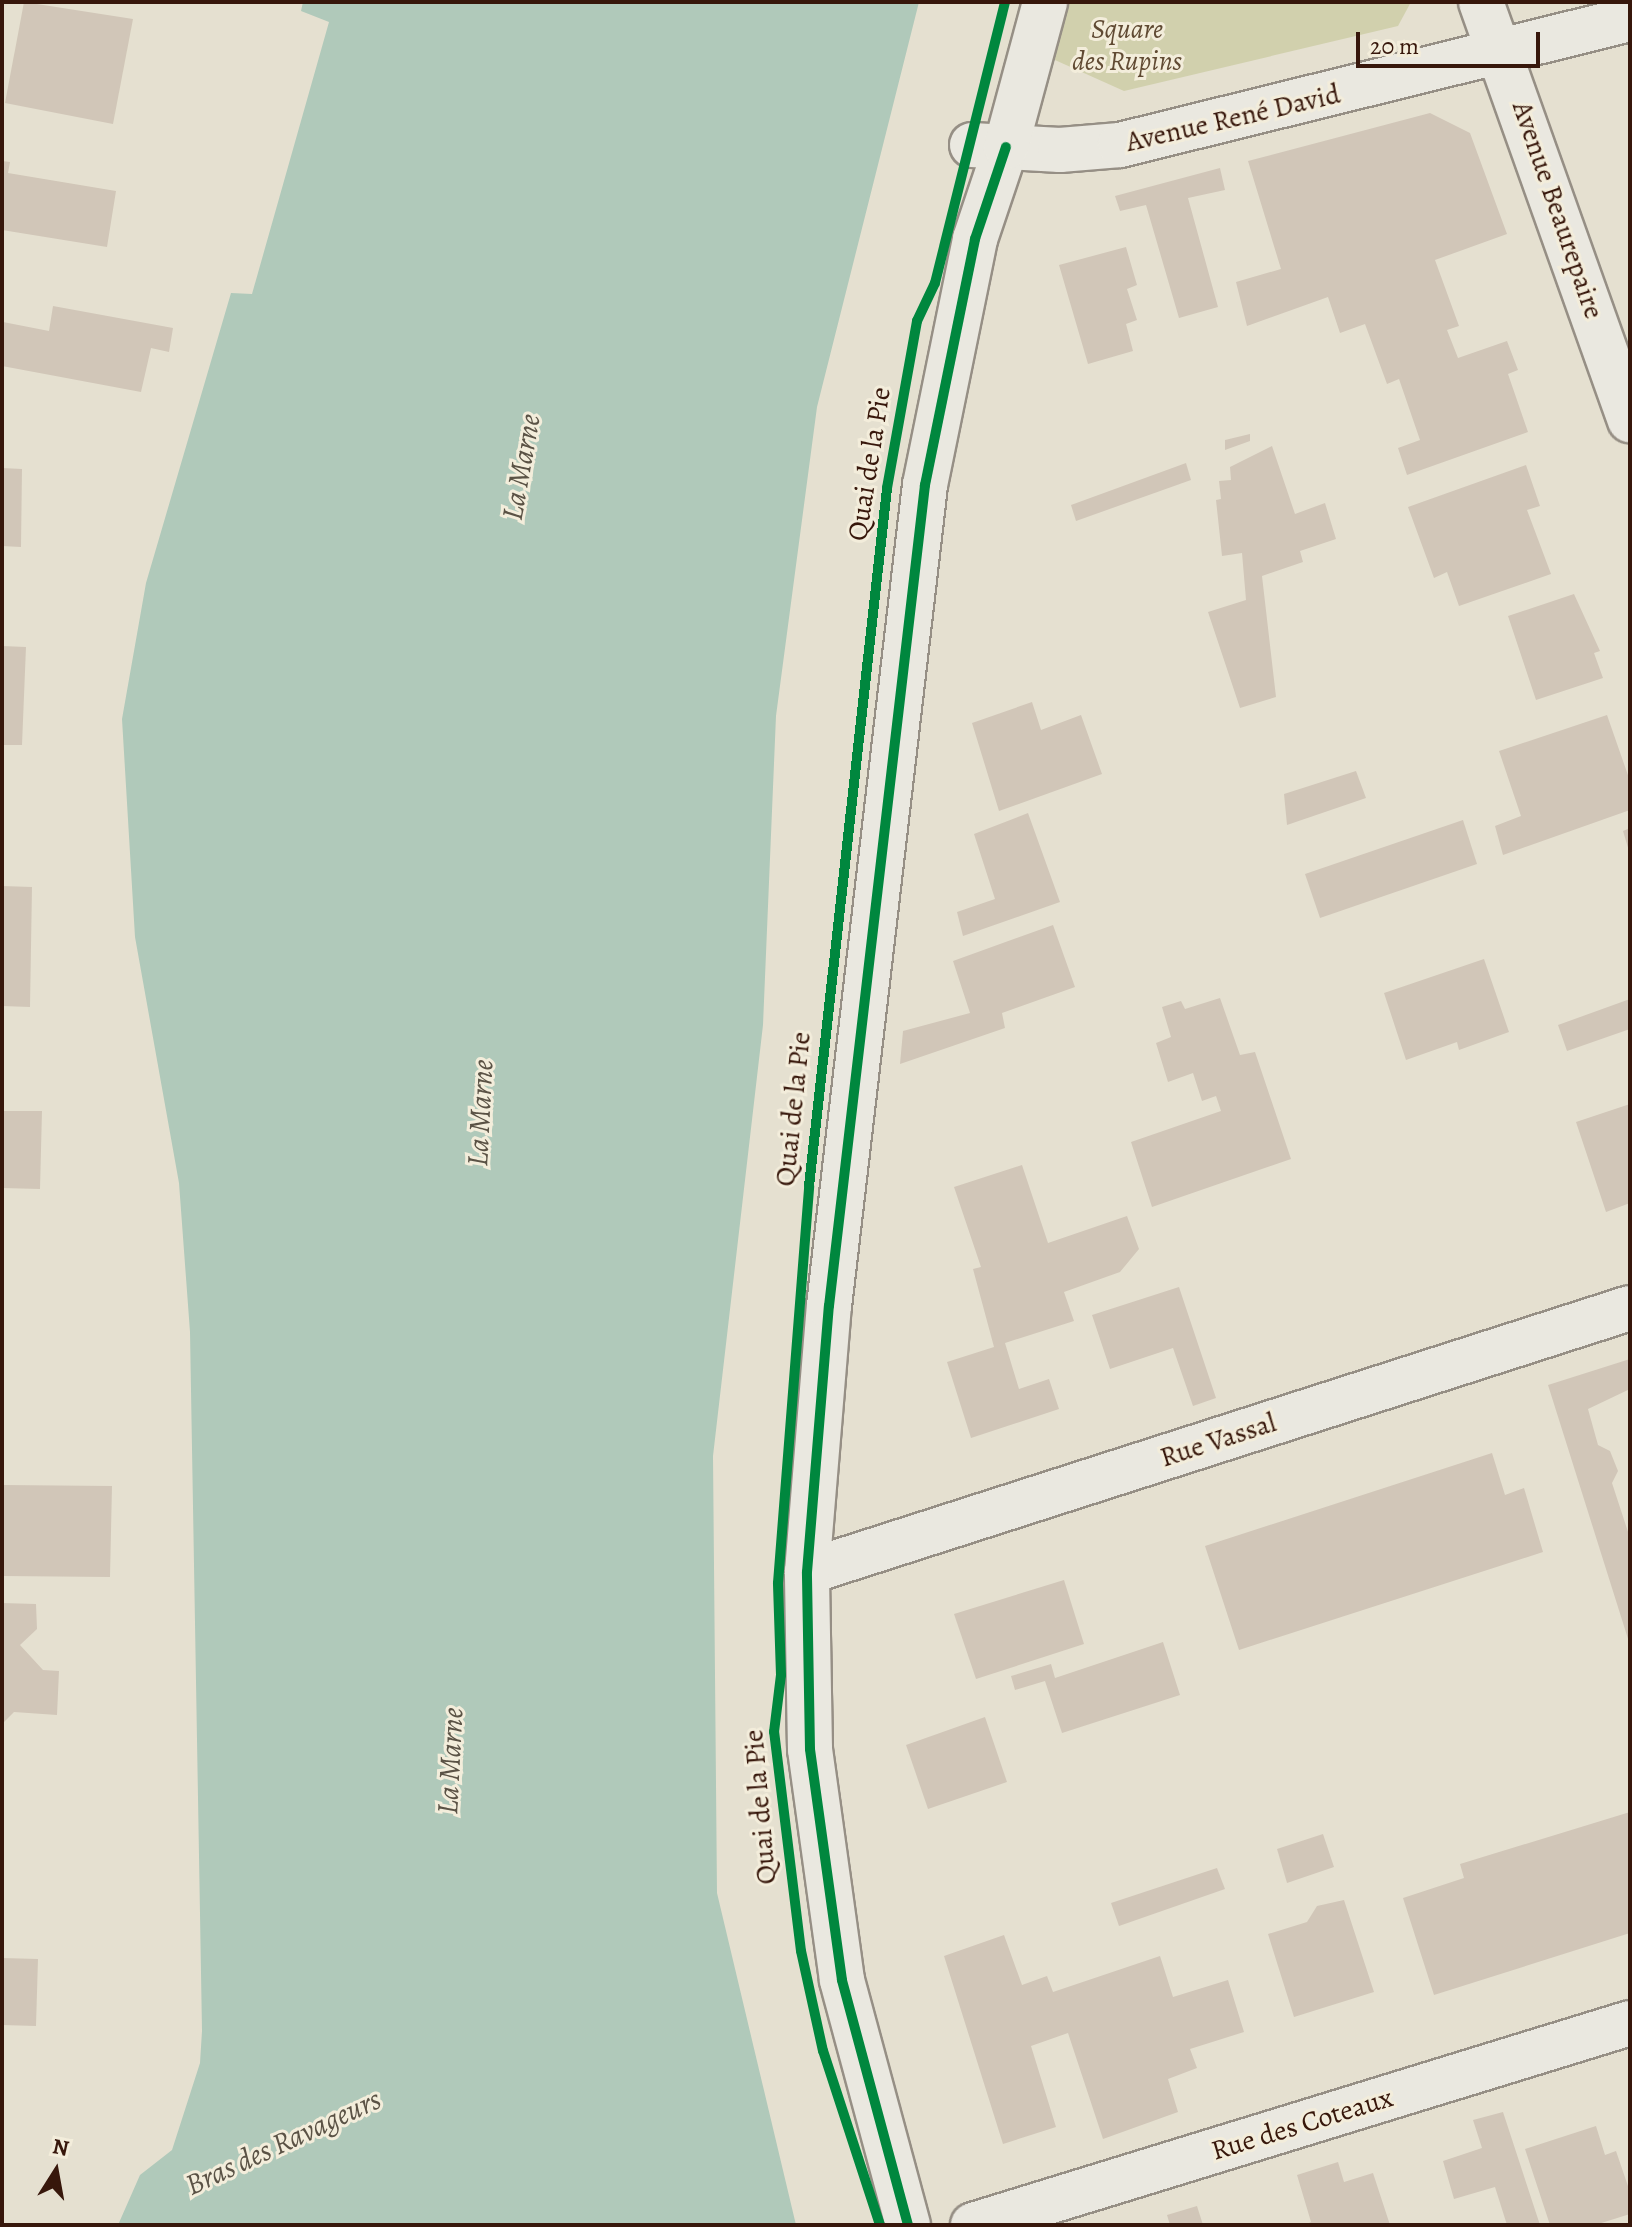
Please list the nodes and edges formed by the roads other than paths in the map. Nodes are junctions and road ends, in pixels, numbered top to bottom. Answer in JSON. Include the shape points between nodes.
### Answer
{"nodes":[{"id":1,"x":1045,"y":2,"type":"edge"},
{"id":2,"x":1481,"y":2,"type":"edge"},
{"id":3,"x":1630,"y":19,"type":"edge"},
{"id":4,"x":1501,"y":53,"type":"junction"},
{"id":5,"x":989,"y":146,"type":"junction"},
{"id":6,"x":1630,"y":420,"type":"edge"},
{"id":7,"x":1630,"y":1308,"type":"edge"},
{"id":8,"x":807,"y":1572,"type":"junction"},
{"id":9,"x":1630,"y":2023,"type":"edge"},
{"id":10,"x":908,"y":2225,"type":"edge"},
{"id":11,"x":973,"y":2225,"type":"edge"}],
"edges":[{"from":1,"to":5,"type":"street","name":"Quai de la Pie","via":[[1025,79]]},
{"from":2,"to":4,"type":"street","name":"Avenue Beaurepaire"},
{"from":3,"to":4,"type":"street","name":"Avenue René David"},
{"from":4,"to":5,"type":"street","name":"Avenue René David","via":[[1120,145],[1060,150]]},
{"from":4,"to":6,"type":"street","name":"Avenue Beaurepaire"},
{"from":5,"to":8,"type":"street","name":"Quai de la Pie","via":[[925,485],[830,1291]]},
{"from":7,"to":8,"type":"street","name":"Rue Vassal"},
{"from":8,"to":10,"type":"street","name":"Quai de la Pie","via":[[810,1749],[842,1980]]},
{"from":9,"to":11,"type":"street","name":"Rue des Coteaux"}]}
